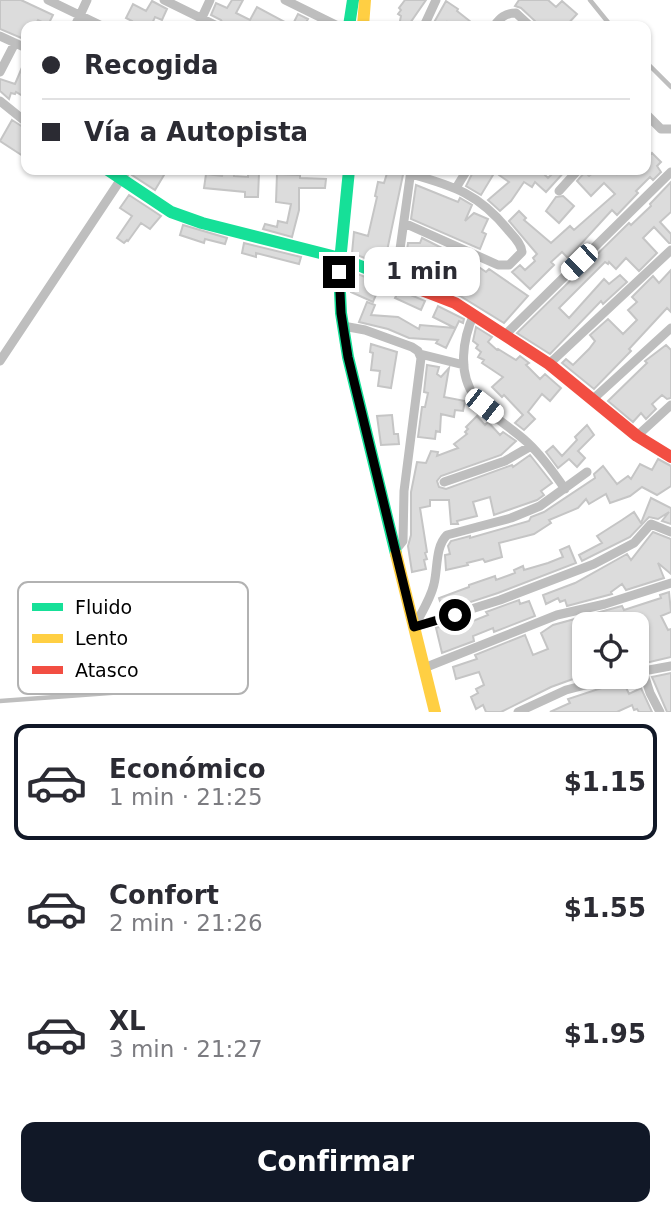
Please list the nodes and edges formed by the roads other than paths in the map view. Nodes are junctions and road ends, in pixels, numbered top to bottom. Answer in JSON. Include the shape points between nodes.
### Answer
{"nodes":[{"id":1,"x":48,"y":0,"type":"edge"},
{"id":2,"x":87,"y":0,"type":"edge"},
{"id":3,"x":164,"y":0,"type":"edge"},
{"id":4,"x":210,"y":0,"type":"edge"},
{"id":5,"x":285,"y":0,"type":"edge"},
{"id":6,"x":353,"y":0,"type":"edge"},
{"id":7,"x":365,"y":0,"type":"edge"},
{"id":8,"x":436,"y":0,"type":"edge"},
{"id":9,"x":590,"y":0,"type":"edge"},
{"id":10,"x":80,"y":15,"type":"junction"},
{"id":11,"x":77,"y":21,"type":"edge"},
{"id":12,"x":92,"y":21,"type":"edge"},
{"id":13,"x":198,"y":21,"type":"edge"},
{"id":14,"x":200,"y":21,"type":"edge"},
{"id":15,"x":328,"y":21,"type":"edge"},
{"id":16,"x":350,"y":21,"type":"edge"},
{"id":17,"x":363,"y":21,"type":"edge"},
{"id":18,"x":426,"y":21,"type":"edge"},
{"id":19,"x":497,"y":21,"type":"edge"},
{"id":20,"x":525,"y":21,"type":"edge"},
{"id":21,"x":607,"y":21,"type":"edge"},
{"id":22,"x":0,"y":36,"type":"edge"},
{"id":23,"x":15,"y":43,"type":"junction"},
{"id":24,"x":21,"y":46,"type":"edge"},
{"id":25,"x":651,"y":67,"type":"edge"},
{"id":26,"x":0,"y":72,"type":"edge"},
{"id":27,"x":671,"y":87,"type":"edge"},
{"id":28,"x":0,"y":101,"type":"edge"},
{"id":29,"x":21,"y":118,"type":"edge"},
{"id":30,"x":651,"y":119,"type":"edge"},
{"id":31,"x":671,"y":129,"type":"edge"},
{"id":32,"x":671,"y":172,"type":"edge"},
{"id":33,"x":124,"y":175,"type":"edge"},
{"id":34,"x":126,"y":175,"type":"edge"},
{"id":35,"x":337,"y":175,"type":"edge"},
{"id":36,"x":348,"y":175,"type":"edge"},
{"id":37,"x":411,"y":175,"type":"edge"},
{"id":38,"x":419,"y":175,"type":"edge"},
{"id":39,"x":464,"y":175,"type":"edge"},
{"id":40,"x":573,"y":175,"type":"edge"},
{"id":41,"x":456,"y":188,"type":"junction"},
{"id":42,"x":559,"y":191,"type":"dead end"},
{"id":43,"x":404,"y":223,"type":"junction"},
{"id":44,"x":671,"y":250,"type":"edge"},
{"id":45,"x":334,"y":256,"type":"junction"},
{"id":46,"x":396,"y":278,"type":"junction"},
{"id":47,"x":474,"y":314,"type":"junction"},
{"id":48,"x":343,"y":326,"type":"junction"},
{"id":49,"x":671,"y":328,"type":"edge"},
{"id":50,"x":505,"y":335,"type":"junction"},
{"id":51,"x":420,"y":354,"type":"junction"},
{"id":52,"x":0,"y":361,"type":"edge"},
{"id":53,"x":549,"y":364,"type":"junction"},
{"id":54,"x":464,"y":365,"type":"junction"},
{"id":55,"x":592,"y":400,"type":"junction"},
{"id":56,"x":671,"y":405,"type":"edge"},
{"id":57,"x":637,"y":436,"type":"junction"},
{"id":58,"x":531,"y":446,"type":"junction"},
{"id":59,"x":671,"y":457,"type":"edge"},
{"id":60,"x":587,"y":472,"type":"dead end"},
{"id":61,"x":444,"y":482,"type":"dead end"},
{"id":62,"x":565,"y":489,"type":"junction"},
{"id":63,"x":671,"y":532,"type":"edge"},
{"id":64,"x":396,"y":551,"type":"junction"},
{"id":65,"x":671,"y":583,"type":"edge"},
{"id":66,"x":414,"y":627,"type":"junction"},
{"id":67,"x":671,"y":666,"type":"edge"},
{"id":68,"x":425,"y":668,"type":"junction"},
{"id":69,"x":649,"y":670,"type":"edge"},
{"id":70,"x":572,"y":688,"type":"edge"},
{"id":71,"x":648,"y":689,"type":"edge"},
{"id":72,"x":96,"y":694,"type":"edge"},
{"id":73,"x":0,"y":701,"type":"edge"},
{"id":74,"x":423,"y":712,"type":"edge"},
{"id":75,"x":435,"y":712,"type":"edge"},
{"id":76,"x":518,"y":712,"type":"edge"},
{"id":77,"x":660,"y":712,"type":"edge"}],
"edges":[{"from":1,"to":10,"type":"street"},
{"from":2,"to":10,"type":"street"},
{"from":3,"to":13,"type":"street"},
{"from":4,"to":14,"type":"street"},
{"from":5,"to":15,"type":"street"},
{"from":6,"to":16,"type":"main road"},
{"from":7,"to":17,"type":"main road"},
{"from":8,"to":18,"type":"street"},
{"from":9,"to":21,"type":"lane"},
{"from":10,"to":11,"type":"street"},
{"from":10,"to":12,"type":"street"},
{"from":19,"to":20,"type":"street","via":[[512,13]]},
{"from":22,"to":23,"type":"street"},
{"from":23,"to":24,"type":"street"},
{"from":23,"to":26,"type":"street"},
{"from":25,"to":27,"type":"lane"},
{"from":28,"to":29,"type":"street"},
{"from":30,"to":31,"type":"street","via":[[661,129]]},
{"from":32,"to":50,"type":"street"},
{"from":33,"to":52,"type":"street"},
{"from":34,"to":45,"type":"main road","via":[[171,212]]},
{"from":35,"to":45,"type":"main road"},
{"from":36,"to":45,"type":"main road"},
{"from":37,"to":43,"type":"street"},
{"from":38,"to":41,"type":"street"},
{"from":39,"to":41,"type":"street"},
{"from":40,"to":42,"type":"street"},
{"from":41,"to":43,"type":"street","via":[[484,204],[520,244],[521,256],[509,265],[498,265]]},
{"from":43,"to":46,"type":"street"},
{"from":44,"to":53,"type":"street"},
{"from":45,"to":46,"type":"main road"},
{"from":45,"to":48,"type":"main road"},
{"from":45,"to":74,"type":"main road","via":[[329,314],[336,359]]},
{"from":46,"to":47,"type":"main road"},
{"from":47,"to":50,"type":"main road"},
{"from":47,"to":54,"type":"street","via":[[464,339]]},
{"from":48,"to":51,"type":"street","via":[[412,347]]},
{"from":48,"to":64,"type":"main road"},
{"from":49,"to":55,"type":"street"},
{"from":50,"to":53,"type":"main road"},
{"from":51,"to":54,"type":"street"},
{"from":51,"to":64,"type":"street","via":[[404,491],[403,541]]},
{"from":53,"to":55,"type":"main road"},
{"from":54,"to":58,"type":"street","via":[[475,397]]},
{"from":55,"to":57,"type":"main road"},
{"from":56,"to":57,"type":"street"},
{"from":57,"to":59,"type":"main road"},
{"from":58,"to":61,"type":"street","via":[[505,461]]},
{"from":58,"to":62,"type":"street"},
{"from":60,"to":62,"type":"street"},
{"from":62,"to":66,"type":"street","via":[[511,518],[447,535],[439,550],[434,584]]},
{"from":63,"to":66,"type":"street","via":[[652,524],[634,542],[594,564]]},
{"from":64,"to":66,"type":"main road"},
{"from":65,"to":68,"type":"street","via":[[571,610]]},
{"from":66,"to":68,"type":"main road"},
{"from":67,"to":69,"type":"street"},
{"from":68,"to":75,"type":"main road"},
{"from":70,"to":76,"type":"street"},
{"from":71,"to":77,"type":"street"},
{"from":72,"to":73,"type":"lane"}]}
